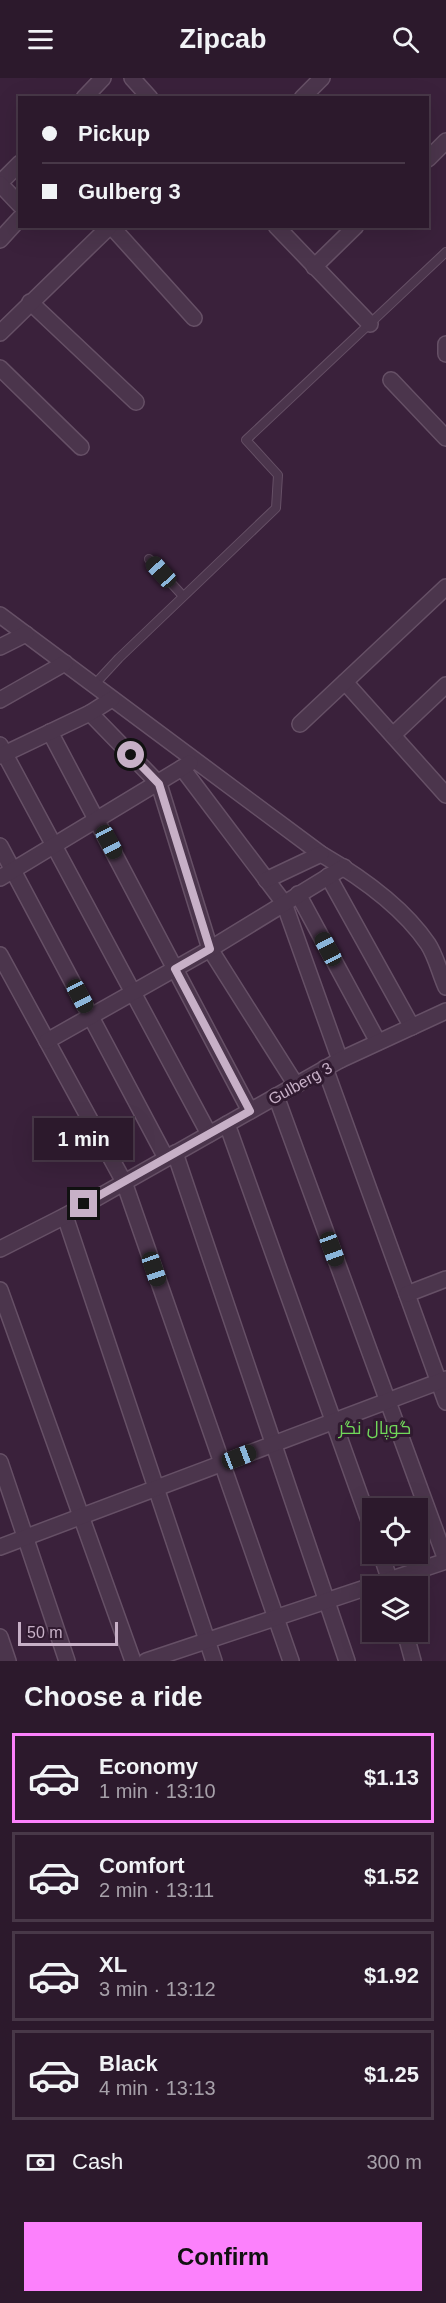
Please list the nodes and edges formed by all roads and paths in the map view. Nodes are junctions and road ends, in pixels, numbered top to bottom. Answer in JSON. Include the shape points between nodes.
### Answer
{"nodes":[{"id":1,"x":103,"y":78,"type":"edge"},
{"id":2,"x":132,"y":78,"type":"edge"},
{"id":3,"x":322,"y":78,"type":"edge"},
{"id":4,"x":86,"y":96,"type":"edge"},
{"id":5,"x":148,"y":96,"type":"edge"},
{"id":6,"x":304,"y":96,"type":"edge"},
{"id":7,"x":446,"y":141,"type":"edge"},
{"id":8,"x":429,"y":158,"type":"edge"},
{"id":9,"x":18,"y":165,"type":"edge"},
{"id":10,"x":0,"y":184,"type":"edge"},
{"id":11,"x":18,"y":203,"type":"edge"},
{"id":12,"x":18,"y":220,"type":"edge"},
{"id":13,"x":109,"y":228,"type":"edge"},
{"id":14,"x":113,"y":228,"type":"edge"},
{"id":15,"x":278,"y":228,"type":"edge"},
{"id":16,"x":354,"y":228,"type":"edge"},
{"id":17,"x":0,"y":240,"type":"edge"},
{"id":18,"x":446,"y":252,"type":"edge"},
{"id":19,"x":314,"y":267,"type":"junction"},
{"id":20,"x":30,"y":302,"type":"junction"},
{"id":21,"x":194,"y":318,"type":"dead end"},
{"id":22,"x":370,"y":324,"type":"junction"},
{"id":23,"x":0,"y":333,"type":"edge"},
{"id":24,"x":446,"y":344,"type":"edge"},
{"id":25,"x":446,"y":354,"type":"edge"},
{"id":26,"x":0,"y":368,"type":"edge"},
{"id":27,"x":391,"y":380,"type":"dead end"},
{"id":28,"x":136,"y":402,"type":"dead end"},
{"id":29,"x":446,"y":438,"type":"edge"},
{"id":30,"x":81,"y":447,"type":"dead end"},
{"id":31,"x":149,"y":559,"type":"dead end"},
{"id":32,"x":446,"y":587,"type":"edge"},
{"id":33,"x":183,"y":596,"type":"junction"},
{"id":34,"x":0,"y":615,"type":"edge"},
{"id":35,"x":26,"y":634,"type":"junction"},
{"id":36,"x":0,"y":647,"type":"edge"},
{"id":37,"x":65,"y":663,"type":"junction"},
{"id":38,"x":345,"y":682,"type":"junction"},
{"id":39,"x":94,"y":686,"type":"junction"},
{"id":40,"x":445,"y":687,"type":"edge"},
{"id":41,"x":112,"y":699,"type":"junction"},
{"id":42,"x":0,"y":700,"type":"edge"},
{"id":43,"x":90,"y":713,"type":"junction"},
{"id":44,"x":300,"y":724,"type":"dead end"},
{"id":45,"x":50,"y":732,"type":"junction"},
{"id":46,"x":393,"y":735,"type":"junction"},
{"id":47,"x":2,"y":752,"type":"edge"},
{"id":48,"x":196,"y":759,"type":"junction"},
{"id":49,"x":182,"y":768,"type":"junction"},
{"id":50,"x":159,"y":784,"type":"junction"},
{"id":51,"x":446,"y":795,"type":"edge"},
{"id":52,"x":98,"y":821,"type":"junction"},
{"id":53,"x":0,"y":846,"type":"edge"},
{"id":54,"x":55,"y":847,"type":"junction"},
{"id":55,"x":321,"y":854,"type":"junction"},
{"id":56,"x":344,"y":867,"type":"junction"},
{"id":57,"x":6,"y":874,"type":"edge"},
{"id":58,"x":328,"y":876,"type":"junction"},
{"id":59,"x":266,"y":880,"type":"junction"},
{"id":60,"x":298,"y":894,"type":"junction"},
{"id":61,"x":284,"y":903,"type":"junction"},
{"id":62,"x":210,"y":949,"type":"junction"},
{"id":63,"x":0,"y":955,"type":"edge"},
{"id":64,"x":175,"y":969,"type":"junction"},
{"id":65,"x":446,"y":987,"type":"edge"},
{"id":66,"x":133,"y":993,"type":"junction"},
{"id":67,"x":446,"y":1011,"type":"edge"},
{"id":68,"x":91,"y":1017,"type":"junction"},
{"id":69,"x":412,"y":1027,"type":"junction"},
{"id":70,"x":47,"y":1041,"type":"junction"},
{"id":71,"x":378,"y":1042,"type":"junction"},
{"id":72,"x":340,"y":1060,"type":"junction"},
{"id":73,"x":325,"y":1068,"type":"junction"},
{"id":74,"x":296,"y":1085,"type":"junction"},
{"id":75,"x":276,"y":1096,"type":"junction"},
{"id":76,"x":250,"y":1111,"type":"junction"},
{"id":77,"x":227,"y":1124,"type":"junction"},
{"id":78,"x":209,"y":1134,"type":"junction"},
{"id":79,"x":171,"y":1156,"type":"junction"},
{"id":80,"x":124,"y":1182,"type":"junction"},
{"id":81,"x":65,"y":1216,"type":"junction"},
{"id":82,"x":0,"y":1249,"type":"edge"},
{"id":83,"x":446,"y":1279,"type":"edge"},
{"id":84,"x":407,"y":1294,"type":"junction"},
{"id":85,"x":2,"y":1299,"type":"edge"},
{"id":86,"x":442,"y":1381,"type":"edge"},
{"id":87,"x":388,"y":1401,"type":"junction"},
{"id":88,"x":446,"y":1402,"type":"edge"},
{"id":89,"x":334,"y":1421,"type":"junction"},
{"id":90,"x":273,"y":1444,"type":"junction"},
{"id":91,"x":0,"y":1462,"type":"edge"},
{"id":92,"x":222,"y":1464,"type":"junction"},
{"id":93,"x":156,"y":1488,"type":"junction"},
{"id":94,"x":362,"y":1501,"type":"edge"},
{"id":95,"x":81,"y":1516,"type":"junction"},
{"id":96,"x":26,"y":1537,"type":"junction"},
{"id":97,"x":0,"y":1546,"type":"edge"},
{"id":98,"x":446,"y":1561,"type":"edge"},
{"id":99,"x":408,"y":1576,"type":"edge"},
{"id":100,"x":362,"y":1591,"type":"edge"},
{"id":101,"x":326,"y":1601,"type":"junction"},
{"id":102,"x":275,"y":1618,"type":"junction"},
{"id":103,"x":0,"y":1637,"type":"edge"},
{"id":104,"x":207,"y":1641,"type":"junction"},
{"id":105,"x":408,"y":1642,"type":"edge"},
{"id":106,"x":8,"y":1661,"type":"edge"},
{"id":107,"x":67,"y":1661,"type":"edge"},
{"id":108,"x":133,"y":1661,"type":"edge"},
{"id":109,"x":146,"y":1661,"type":"edge"},
{"id":110,"x":214,"y":1661,"type":"edge"},
{"id":111,"x":291,"y":1661,"type":"edge"},
{"id":112,"x":347,"y":1661,"type":"edge"},
{"id":113,"x":413,"y":1661,"type":"edge"}],
"edges":[{"from":1,"to":4,"type":"street"},
{"from":2,"to":5,"type":"street"},
{"from":3,"to":6,"type":"street"},
{"from":7,"to":8,"type":"street"},
{"from":9,"to":10,"type":"street"},
{"from":10,"to":11,"type":"street"},
{"from":12,"to":17,"type":"street"},
{"from":13,"to":20,"type":"street"},
{"from":14,"to":21,"type":"street"},
{"from":15,"to":19,"type":"street"},
{"from":16,"to":19,"type":"street"},
{"from":18,"to":22,"type":"lane"},
{"from":19,"to":22,"type":"street"},
{"from":20,"to":23,"type":"street"},
{"from":20,"to":28,"type":"street"},
{"from":22,"to":33,"type":"lane","via":[[246,440],[278,475],[276,508]]},
{"from":24,"to":25,"type":"street"},
{"from":26,"to":30,"type":"street"},
{"from":27,"to":29,"type":"street"},
{"from":31,"to":33,"type":"lane"},
{"from":32,"to":38,"type":"street"},
{"from":33,"to":39,"type":"lane"},
{"from":34,"to":35,"type":"street"},
{"from":35,"to":36,"type":"street"},
{"from":35,"to":37,"type":"street"},
{"from":37,"to":39,"type":"street"},
{"from":37,"to":42,"type":"street"},
{"from":38,"to":44,"type":"street"},
{"from":38,"to":46,"type":"street"},
{"from":39,"to":41,"type":"street"},
{"from":40,"to":46,"type":"street"},
{"from":41,"to":43,"type":"street"},
{"from":41,"to":48,"type":"street"},
{"from":43,"to":45,"type":"street"},
{"from":43,"to":50,"type":"street"},
{"from":45,"to":47,"type":"street"},
{"from":45,"to":52,"type":"street"},
{"from":46,"to":51,"type":"street"},
{"from":47,"to":54,"type":"street"},
{"from":48,"to":49,"type":"street"},
{"from":48,"to":55,"type":"street"},
{"from":49,"to":50,"type":"street"},
{"from":49,"to":59,"type":"street"},
{"from":50,"to":52,"type":"street"},
{"from":50,"to":62,"type":"street"},
{"from":52,"to":54,"type":"street"},
{"from":52,"to":64,"type":"street"},
{"from":53,"to":57,"type":"street"},
{"from":54,"to":57,"type":"street"},
{"from":54,"to":66,"type":"street"},
{"from":55,"to":56,"type":"street"},
{"from":55,"to":59,"type":"street"},
{"from":56,"to":58,"type":"street"},
{"from":56,"to":65,"type":"street","via":[[385,898],[428,944]]},
{"from":57,"to":68,"type":"street"},
{"from":58,"to":60,"type":"street"},
{"from":58,"to":69,"type":"street"},
{"from":59,"to":61,"type":"street"},
{"from":60,"to":61,"type":"street"},
{"from":60,"to":71,"type":"street"},
{"from":61,"to":62,"type":"street"},
{"from":61,"to":72,"type":"street"},
{"from":62,"to":64,"type":"street"},
{"from":62,"to":74,"type":"street"},
{"from":63,"to":70,"type":"street"},
{"from":64,"to":66,"type":"street"},
{"from":64,"to":76,"type":"street"},
{"from":66,"to":68,"type":"street"},
{"from":66,"to":78,"type":"street"},
{"from":67,"to":69,"type":"street","name":"Gulberg 3"},
{"from":68,"to":70,"type":"street"},
{"from":68,"to":79,"type":"street"},
{"from":69,"to":71,"type":"street","name":"Gulberg 3"},
{"from":70,"to":80,"type":"street"},
{"from":71,"to":72,"type":"street","name":"Gulberg 3"},
{"from":72,"to":73,"type":"street","name":"Gulberg 3"},
{"from":73,"to":74,"type":"street","name":"Gulberg 3"},
{"from":73,"to":84,"type":"street"},
{"from":74,"to":75,"type":"street","name":"Gulberg 3"},
{"from":75,"to":76,"type":"street","name":"Gulberg 3"},
{"from":75,"to":87,"type":"street"},
{"from":76,"to":77,"type":"street","name":"Gulberg 3"},
{"from":77,"to":78,"type":"street","name":"Gulberg 3"},
{"from":77,"to":89,"type":"street"},
{"from":78,"to":79,"type":"street","name":"Gulberg 3"},
{"from":79,"to":80,"type":"street","name":"Gulberg 3"},
{"from":79,"to":90,"type":"street"},
{"from":80,"to":81,"type":"street","name":"Gulberg 3"},
{"from":80,"to":92,"type":"street"},
{"from":81,"to":82,"type":"street","name":"Gulberg 3"},
{"from":81,"to":93,"type":"street"},
{"from":83,"to":84,"type":"street"},
{"from":84,"to":86,"type":"street"},
{"from":85,"to":95,"type":"street"},
{"from":86,"to":87,"type":"street"},
{"from":86,"to":88,"type":"street"},
{"from":87,"to":89,"type":"street"},
{"from":87,"to":98,"type":"street"},
{"from":89,"to":90,"type":"street"},
{"from":89,"to":94,"type":"street"},
{"from":90,"to":92,"type":"street"},
{"from":90,"to":101,"type":"street"},
{"from":91,"to":96,"type":"street"},
{"from":92,"to":93,"type":"street"},
{"from":92,"to":102,"type":"street"},
{"from":93,"to":95,"type":"street"},
{"from":93,"to":104,"type":"street"},
{"from":95,"to":96,"type":"street"},
{"from":95,"to":108,"type":"street"},
{"from":96,"to":97,"type":"street"},
{"from":96,"to":107,"type":"street"},
{"from":98,"to":99,"type":"street"},
{"from":100,"to":101,"type":"street"},
{"from":101,"to":102,"type":"street"},
{"from":101,"to":112,"type":"street"},
{"from":102,"to":104,"type":"street"},
{"from":102,"to":111,"type":"street"},
{"from":103,"to":106,"type":"street"},
{"from":104,"to":109,"type":"street"},
{"from":104,"to":110,"type":"street"},
{"from":105,"to":113,"type":"street"}]}
